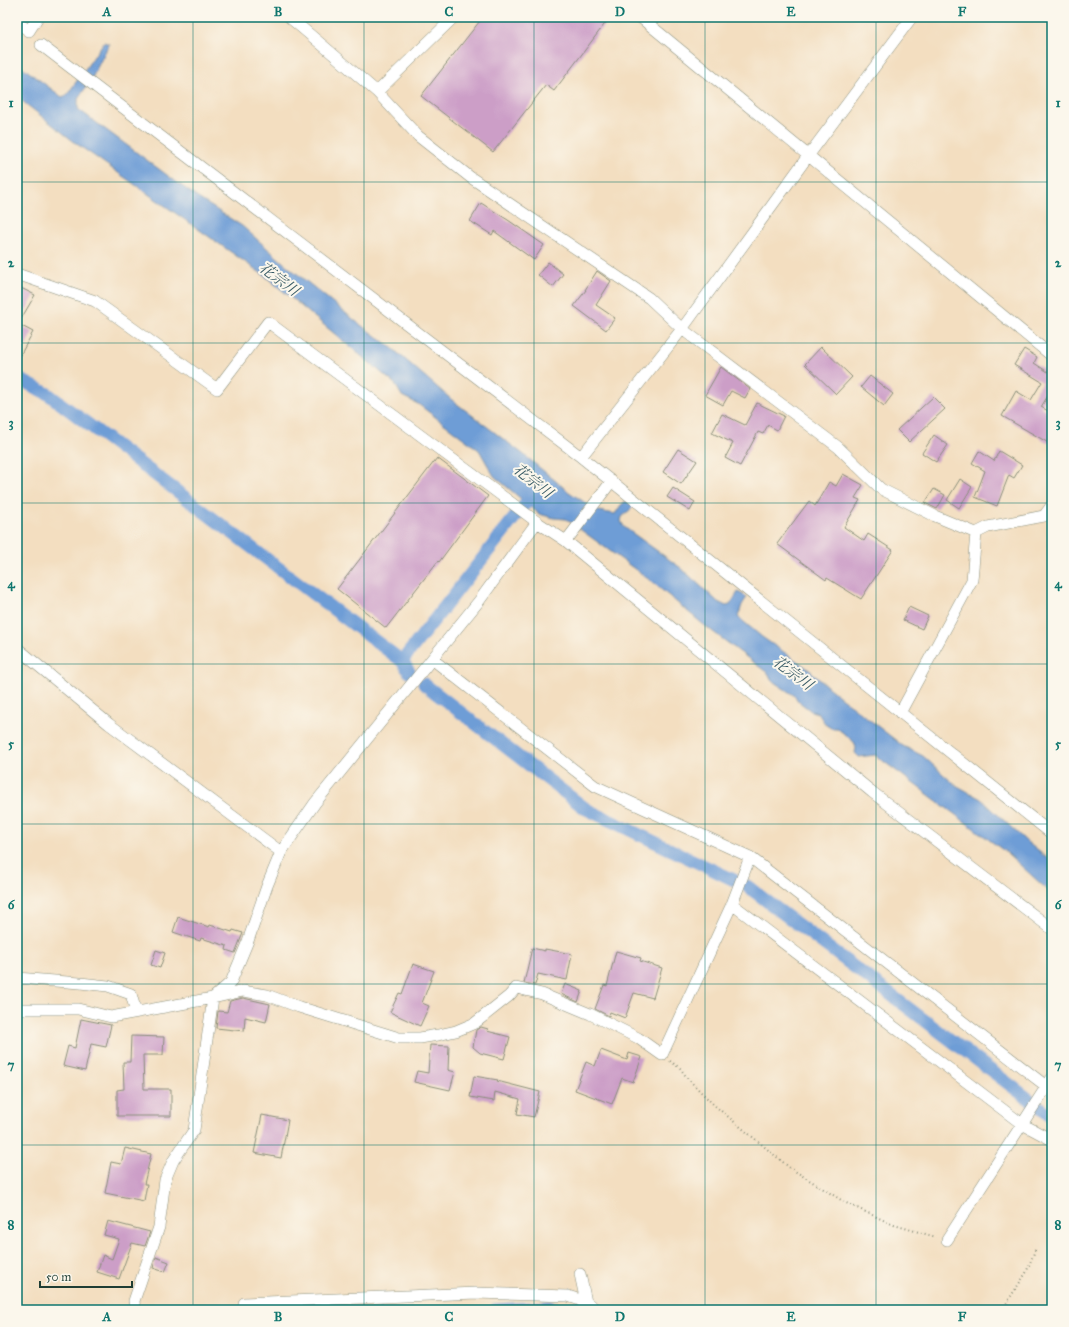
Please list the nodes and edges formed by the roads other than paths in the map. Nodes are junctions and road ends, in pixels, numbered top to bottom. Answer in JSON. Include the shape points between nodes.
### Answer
{"nodes":[{"id":1,"x":38,"y":17,"type":"edge"},
{"id":2,"x":289,"y":17,"type":"edge"},
{"id":3,"x":454,"y":17,"type":"edge"},
{"id":4,"x":640,"y":17,"type":"edge"},
{"id":5,"x":912,"y":17,"type":"edge"},
{"id":6,"x":17,"y":22,"type":"edge"},
{"id":7,"x":41,"y":45,"type":"dead end"},
{"id":8,"x":377,"y":92,"type":"junction"},
{"id":9,"x":808,"y":156,"type":"junction"},
{"id":10,"x":17,"y":274,"type":"edge"},
{"id":11,"x":684,"y":326,"type":"junction"},
{"id":12,"x":1052,"y":356,"type":"edge"},
{"id":13,"x":581,"y":457,"type":"junction"},
{"id":14,"x":608,"y":486,"type":"junction"},
{"id":15,"x":1052,"y":505,"type":"edge"},
{"id":16,"x":536,"y":522,"type":"junction"},
{"id":17,"x":976,"y":533,"type":"junction"},
{"id":18,"x":569,"y":537,"type":"junction"},
{"id":19,"x":17,"y":648,"type":"edge"},
{"id":20,"x":432,"y":659,"type":"junction"},
{"id":21,"x":900,"y":713,"type":"junction"},
{"id":22,"x":1052,"y":834,"type":"edge"},
{"id":23,"x":281,"y":852,"type":"junction"},
{"id":24,"x":750,"y":857,"type":"junction"},
{"id":25,"x":732,"y":904,"type":"junction"},
{"id":26,"x":1052,"y":928,"type":"edge"},
{"id":27,"x":17,"y":978,"type":"edge"},
{"id":28,"x":213,"y":998,"type":"junction"},
{"id":29,"x":17,"y":1009,"type":"edge"},
{"id":30,"x":136,"y":1012,"type":"junction"},
{"id":31,"x":1050,"y":1084,"type":"edge"},
{"id":32,"x":1022,"y":1124,"type":"junction"},
{"id":33,"x":1052,"y":1140,"type":"edge"},
{"id":34,"x":947,"y":1240,"type":"road end"},
{"id":35,"x":580,"y":1274,"type":"dead end"},
{"id":36,"x":244,"y":1303,"type":"dead end"},
{"id":37,"x":583,"y":1306,"type":"edge"},
{"id":38,"x":135,"y":1310,"type":"edge"},
{"id":39,"x":597,"y":1310,"type":"edge"}],
"edges":[{"from":1,"to":6,"type":"street","via":[[29,31]]},
{"from":2,"to":8,"type":"street"},
{"from":3,"to":8,"type":"street"},
{"from":4,"to":9,"type":"street"},
{"from":5,"to":9,"type":"street"},
{"from":7,"to":13,"type":"street"},
{"from":8,"to":11,"type":"street","via":[[418,136],[464,172],[649,298]]},
{"from":9,"to":11,"type":"street"},
{"from":9,"to":12,"type":"street"},
{"from":10,"to":16,"type":"street","via":[[95,300],[217,389],[268,322]]},
{"from":11,"to":13,"type":"street"},
{"from":11,"to":17,"type":"street","via":[[838,447],[881,489],[934,516]]},
{"from":13,"to":14,"type":"street"},
{"from":14,"to":18,"type":"street"},
{"from":14,"to":21,"type":"street"},
{"from":15,"to":17,"type":"street","via":[[1044,516],[988,527]]},
{"from":16,"to":18,"type":"street"},
{"from":16,"to":20,"type":"street","via":[[479,601]]},
{"from":17,"to":21,"type":"street","via":[[972,580]]},
{"from":18,"to":26,"type":"street","via":[[872,792]]},
{"from":19,"to":23,"type":"street","via":[[109,724]]},
{"from":20,"to":23,"type":"street","via":[[315,803]]},
{"from":20,"to":24,"type":"street","via":[[595,786]]},
{"from":21,"to":22,"type":"street"},
{"from":23,"to":28,"type":"street","via":[[231,982]]},
{"from":24,"to":25,"type":"street"},
{"from":24,"to":31,"type":"street"},
{"from":25,"to":28,"type":"street","via":[[662,1055],[638,1038],[590,1014],[542,994],[516,988],[475,1023],[444,1034],[420,1038],[400,1038],[267,995],[243,991]]},
{"from":25,"to":32,"type":"street"},
{"from":27,"to":30,"type":"street","via":[[108,986],[131,994]]},
{"from":28,"to":30,"type":"street"},
{"from":28,"to":38,"type":"street","via":[[194,1130],[173,1161],[165,1180],[159,1227],[134,1301]]},
{"from":29,"to":30,"type":"street","via":[[78,1009],[111,1017]]},
{"from":31,"to":32,"type":"street"},
{"from":32,"to":33,"type":"street"},
{"from":32,"to":34,"type":"street"},
{"from":35,"to":37,"type":"street"},
{"from":36,"to":37,"type":"street","via":[[476,1293],[568,1296]]},
{"from":37,"to":39,"type":"street"}]}
